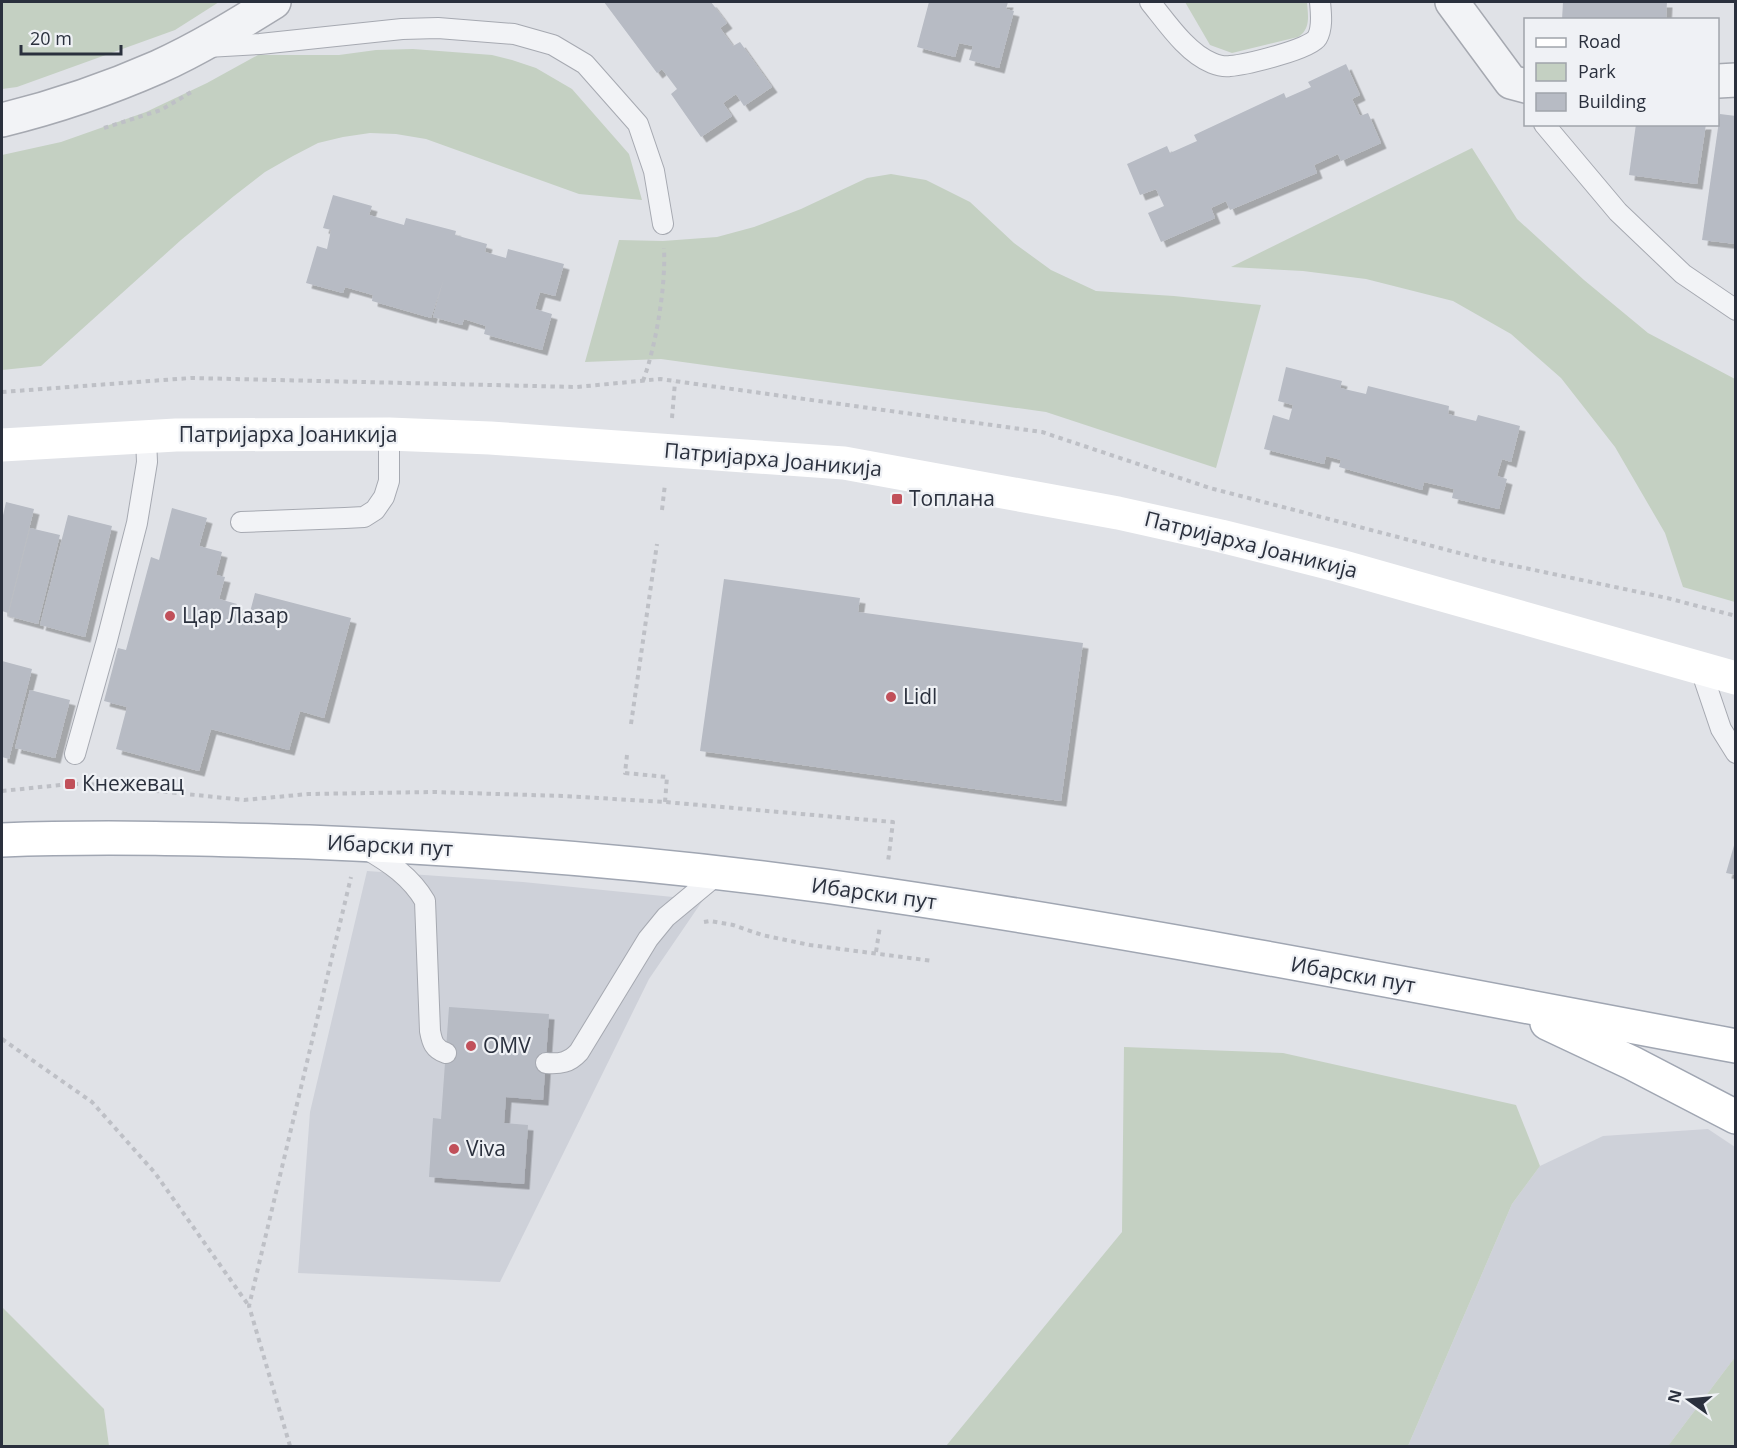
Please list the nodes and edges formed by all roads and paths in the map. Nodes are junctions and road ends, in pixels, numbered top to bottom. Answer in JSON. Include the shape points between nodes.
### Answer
{"nodes":[{"id":1,"x":274,"y":2,"type":"edge"},
{"id":2,"x":1150,"y":2,"type":"edge"},
{"id":3,"x":1320,"y":2,"type":"edge"},
{"id":4,"x":1452,"y":2,"type":"edge"},
{"id":5,"x":196,"y":48,"type":"junction"},
{"id":6,"x":1736,"y":80,"type":"edge"},
{"id":7,"x":1719,"y":81,"type":"edge"},
{"id":8,"x":1521,"y":90,"type":"edge"},
{"id":9,"x":2,"y":120,"type":"edge"},
{"id":10,"x":1547,"y":126,"type":"edge"},
{"id":11,"x":663,"y":224,"type":"joint"},
{"id":12,"x":1736,"y":310,"type":"edge"},
{"id":13,"x":643,"y":381,"type":"dead end"},
{"id":14,"x":675,"y":382,"type":"dead end"},
{"id":15,"x":671,"y":428,"type":"dead end"},
{"id":16,"x":389,"y":434,"type":"junction"},
{"id":17,"x":146,"y":438,"type":"junction"},
{"id":18,"x":2,"y":446,"type":"edge"},
{"id":19,"x":666,"y":474,"type":"dead end"},
{"id":20,"x":662,"y":510,"type":"dead end"},
{"id":21,"x":241,"y":522,"type":"dead end"},
{"id":22,"x":657,"y":544,"type":"dead end"},
{"id":23,"x":1700,"y":667,"type":"junction"},
{"id":24,"x":1736,"y":678,"type":"edge"},
{"id":25,"x":631,"y":724,"type":"dead end"},
{"id":26,"x":1728,"y":731,"type":"edge"},
{"id":27,"x":1736,"y":753,"type":"edge"},
{"id":28,"x":75,"y":754,"type":"dead end"},
{"id":29,"x":627,"y":755,"type":"dead end"},
{"id":30,"x":2,"y":791,"type":"edge"},
{"id":31,"x":665,"y":802,"type":"junction"},
{"id":32,"x":2,"y":840,"type":"edge"},
{"id":33,"x":359,"y":844,"type":"junction"},
{"id":34,"x":719,"y":873,"type":"junction"},
{"id":35,"x":885,"y":894,"type":"junction"},
{"id":36,"x":666,"y":917,"type":"junction"},
{"id":37,"x":876,"y":952,"type":"junction"},
{"id":38,"x":933,"y":960,"type":"dead end"},
{"id":39,"x":1504,"y":1003,"type":"junction"},
{"id":40,"x":2,"y":1039,"type":"edge"},
{"id":41,"x":1736,"y":1046,"type":"edge"},
{"id":42,"x":446,"y":1053,"type":"dead end"},
{"id":43,"x":546,"y":1063,"type":"dead end"},
{"id":44,"x":1736,"y":1118,"type":"edge"},
{"id":45,"x":249,"y":1306,"type":"junction"},
{"id":46,"x":290,"y":1446,"type":"edge"}],
"edges":[{"from":1,"to":5,"type":"street"},
{"from":2,"to":3,"type":"lane","via":[[1192,49],[1213,63],[1229,67],[1311,44],[1320,30]]},
{"from":4,"to":8,"type":"street"},
{"from":5,"to":9,"type":"street","via":[[158,67],[62,103]]},
{"from":5,"to":11,"type":"lane","via":[[438,28],[514,34],[553,45],[585,64],[638,124],[654,171]]},
{"from":6,"to":7,"type":"street"},
{"from":10,"to":12,"type":"lane","via":[[1618,212],[1683,274]]},
{"from":11,"to":13,"type":"path","via":[[665,268],[651,359]]},
{"from":14,"to":15,"type":"path"},
{"from":16,"to":17,"type":"main road","name":"Патријарха Јоаникија"},
{"from":16,"to":21,"type":"lane","via":[[389,480],[375,510],[364,517]]},
{"from":16,"to":23,"type":"main road","name":"Патријарха Јоаникија","via":[[714,453],[888,470],[1221,536]]},
{"from":17,"to":18,"type":"main road","name":"Патријарха Јоаникија"},
{"from":17,"to":28,"type":"lane","via":[[147,462],[136,523]]},
{"from":19,"to":20,"type":"path"},
{"from":22,"to":25,"type":"path"},
{"from":23,"to":24,"type":"main road","name":"Патријарха Јоаникија"},
{"from":23,"to":26,"type":"lane"},
{"from":26,"to":27,"type":"lane"},
{"from":29,"to":31,"type":"path","via":[[626,773],[667,777]]},
{"from":30,"to":31,"type":"path","via":[[90,784],[244,800],[308,794],[433,792]]},
{"from":31,"to":35,"type":"path","via":[[893,822]]},
{"from":32,"to":33,"type":"main road","name":"Ибарски пут","via":[[211,839]]},
{"from":33,"to":34,"type":"main road","name":"Ибарски пут","via":[[505,852]]},
{"from":33,"to":42,"type":"lane","via":[[393,865],[425,901],[430,1031],[438,1051]]},
{"from":33,"to":45,"type":"path"},
{"from":34,"to":35,"type":"main road","name":"Ибарски пут"},
{"from":34,"to":36,"type":"lane"},
{"from":35,"to":37,"type":"path"},
{"from":35,"to":39,"type":"main road","name":"Ибарски пут"},
{"from":36,"to":37,"type":"path","via":[[681,926],[710,921],[810,945]]},
{"from":36,"to":43,"type":"lane","via":[[648,939],[579,1052],[560,1064]]},
{"from":37,"to":38,"type":"path"},
{"from":39,"to":41,"type":"main road","name":"Ибарски пут"},
{"from":39,"to":44,"type":"main road","via":[[1632,1063]]},
{"from":40,"to":45,"type":"path","via":[[92,1102],[155,1173]]},
{"from":45,"to":46,"type":"path"}]}
